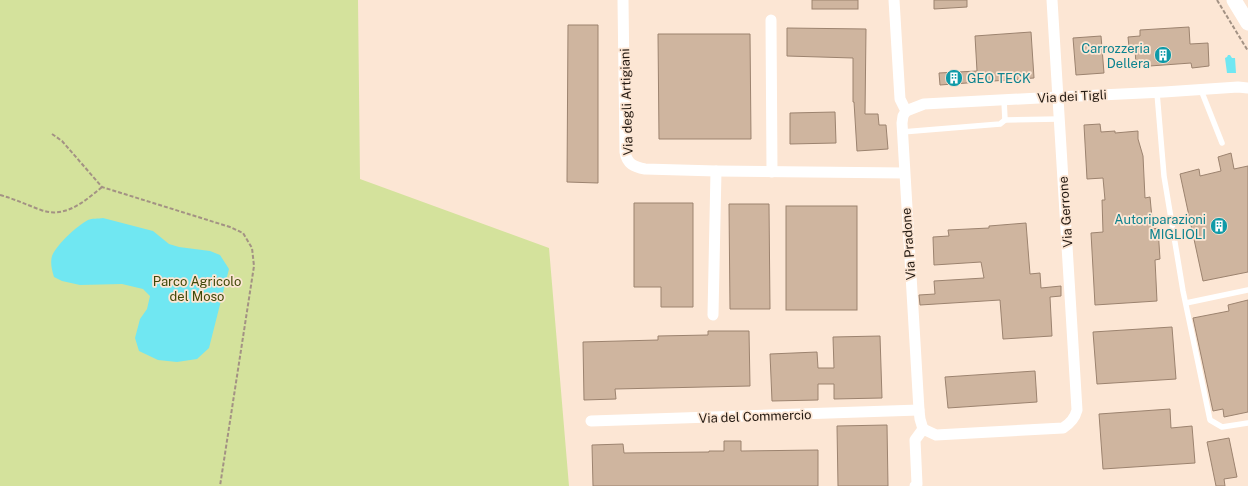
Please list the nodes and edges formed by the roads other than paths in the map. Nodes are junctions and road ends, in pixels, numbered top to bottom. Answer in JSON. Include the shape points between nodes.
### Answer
{"nodes":[{"id":1,"x":623,"y":0,"type":"edge"},
{"id":2,"x":894,"y":0,"type":"edge"},
{"id":3,"x":1052,"y":0,"type":"edge"},
{"id":4,"x":1234,"y":0,"type":"edge"},
{"id":5,"x":771,"y":20,"type":"dead end"},
{"id":6,"x":1248,"y":23,"type":"edge"},
{"id":7,"x":1248,"y":80,"type":"edge"},
{"id":8,"x":1243,"y":87,"type":"edge"},
{"id":9,"x":1201,"y":90,"type":"junction"},
{"id":10,"x":1157,"y":93,"type":"junction"},
{"id":11,"x":1058,"y":97,"type":"junction"},
{"id":12,"x":1004,"y":100,"type":"junction"},
{"id":13,"x":906,"y":111,"type":"junction"},
{"id":14,"x":1059,"y":119,"type":"junction"},
{"id":15,"x":1005,"y":120,"type":"junction"},
{"id":16,"x":902,"y":132,"type":"junction"},
{"id":17,"x":1222,"y":143,"type":"dead end"},
{"id":18,"x":716,"y":171,"type":"junction"},
{"id":19,"x":772,"y":172,"type":"junction"},
{"id":20,"x":904,"y":173,"type":"junction"},
{"id":21,"x":1248,"y":290,"type":"edge"},
{"id":22,"x":1186,"y":303,"type":"junction"},
{"id":23,"x":713,"y":315,"type":"dead end"},
{"id":24,"x":919,"y":410,"type":"junction"},
{"id":25,"x":591,"y":421,"type":"dead end"},
{"id":26,"x":1248,"y":423,"type":"edge"},
{"id":27,"x":923,"y":429,"type":"junction"},
{"id":28,"x":915,"y":486,"type":"edge"}],
"edges":[{"from":1,"to":18,"type":"street","name":"Via degli Artigiani","via":[[626,157],[630,164],[645,169]]},
{"from":2,"to":13,"type":"street","via":[[900,99]]},
{"from":3,"to":11,"type":"street","name":"Via Gerrone"},
{"from":4,"to":6,"type":"main road"},
{"from":5,"to":19,"type":"street"},
{"from":7,"to":8,"type":"street","name":"Via dei Tigli"},
{"from":8,"to":9,"type":"street","name":"Via dei Tigli"},
{"from":9,"to":10,"type":"street","name":"Via dei Tigli"},
{"from":9,"to":17,"type":"lane"},
{"from":10,"to":11,"type":"street","name":"Via dei Tigli"},
{"from":10,"to":22,"type":"lane","via":[[1164,176]]},
{"from":11,"to":12,"type":"street","name":"Via dei Tigli"},
{"from":11,"to":14,"type":"street","name":"Via Gerrone"},
{"from":12,"to":13,"type":"street","name":"Via dei Tigli","via":[[924,104]]},
{"from":12,"to":15,"type":"lane"},
{"from":13,"to":16,"type":"street","name":"Via Pradone","via":[[903,116]]},
{"from":14,"to":15,"type":"lane"},
{"from":14,"to":27,"type":"street","name":"Via Gerrone","via":[[1076,416],[1063,428],[936,435]]},
{"from":15,"to":16,"type":"lane","via":[[1000,124]]},
{"from":16,"to":20,"type":"street","name":"Via Pradone"},
{"from":18,"to":19,"type":"street","name":"Via degli Artigiani"},
{"from":18,"to":23,"type":"street"},
{"from":19,"to":20,"type":"street","name":"Via degli Artigiani"},
{"from":20,"to":24,"type":"street","name":"Via Pradone"},
{"from":21,"to":22,"type":"lane"},
{"from":22,"to":26,"type":"lane","via":[[1210,420],[1222,426]]},
{"from":24,"to":25,"type":"street","name":"Via del Commercio"},
{"from":24,"to":27,"type":"street","name":"Via Pradone"},
{"from":27,"to":28,"type":"street","via":[[915,440]]}]}
